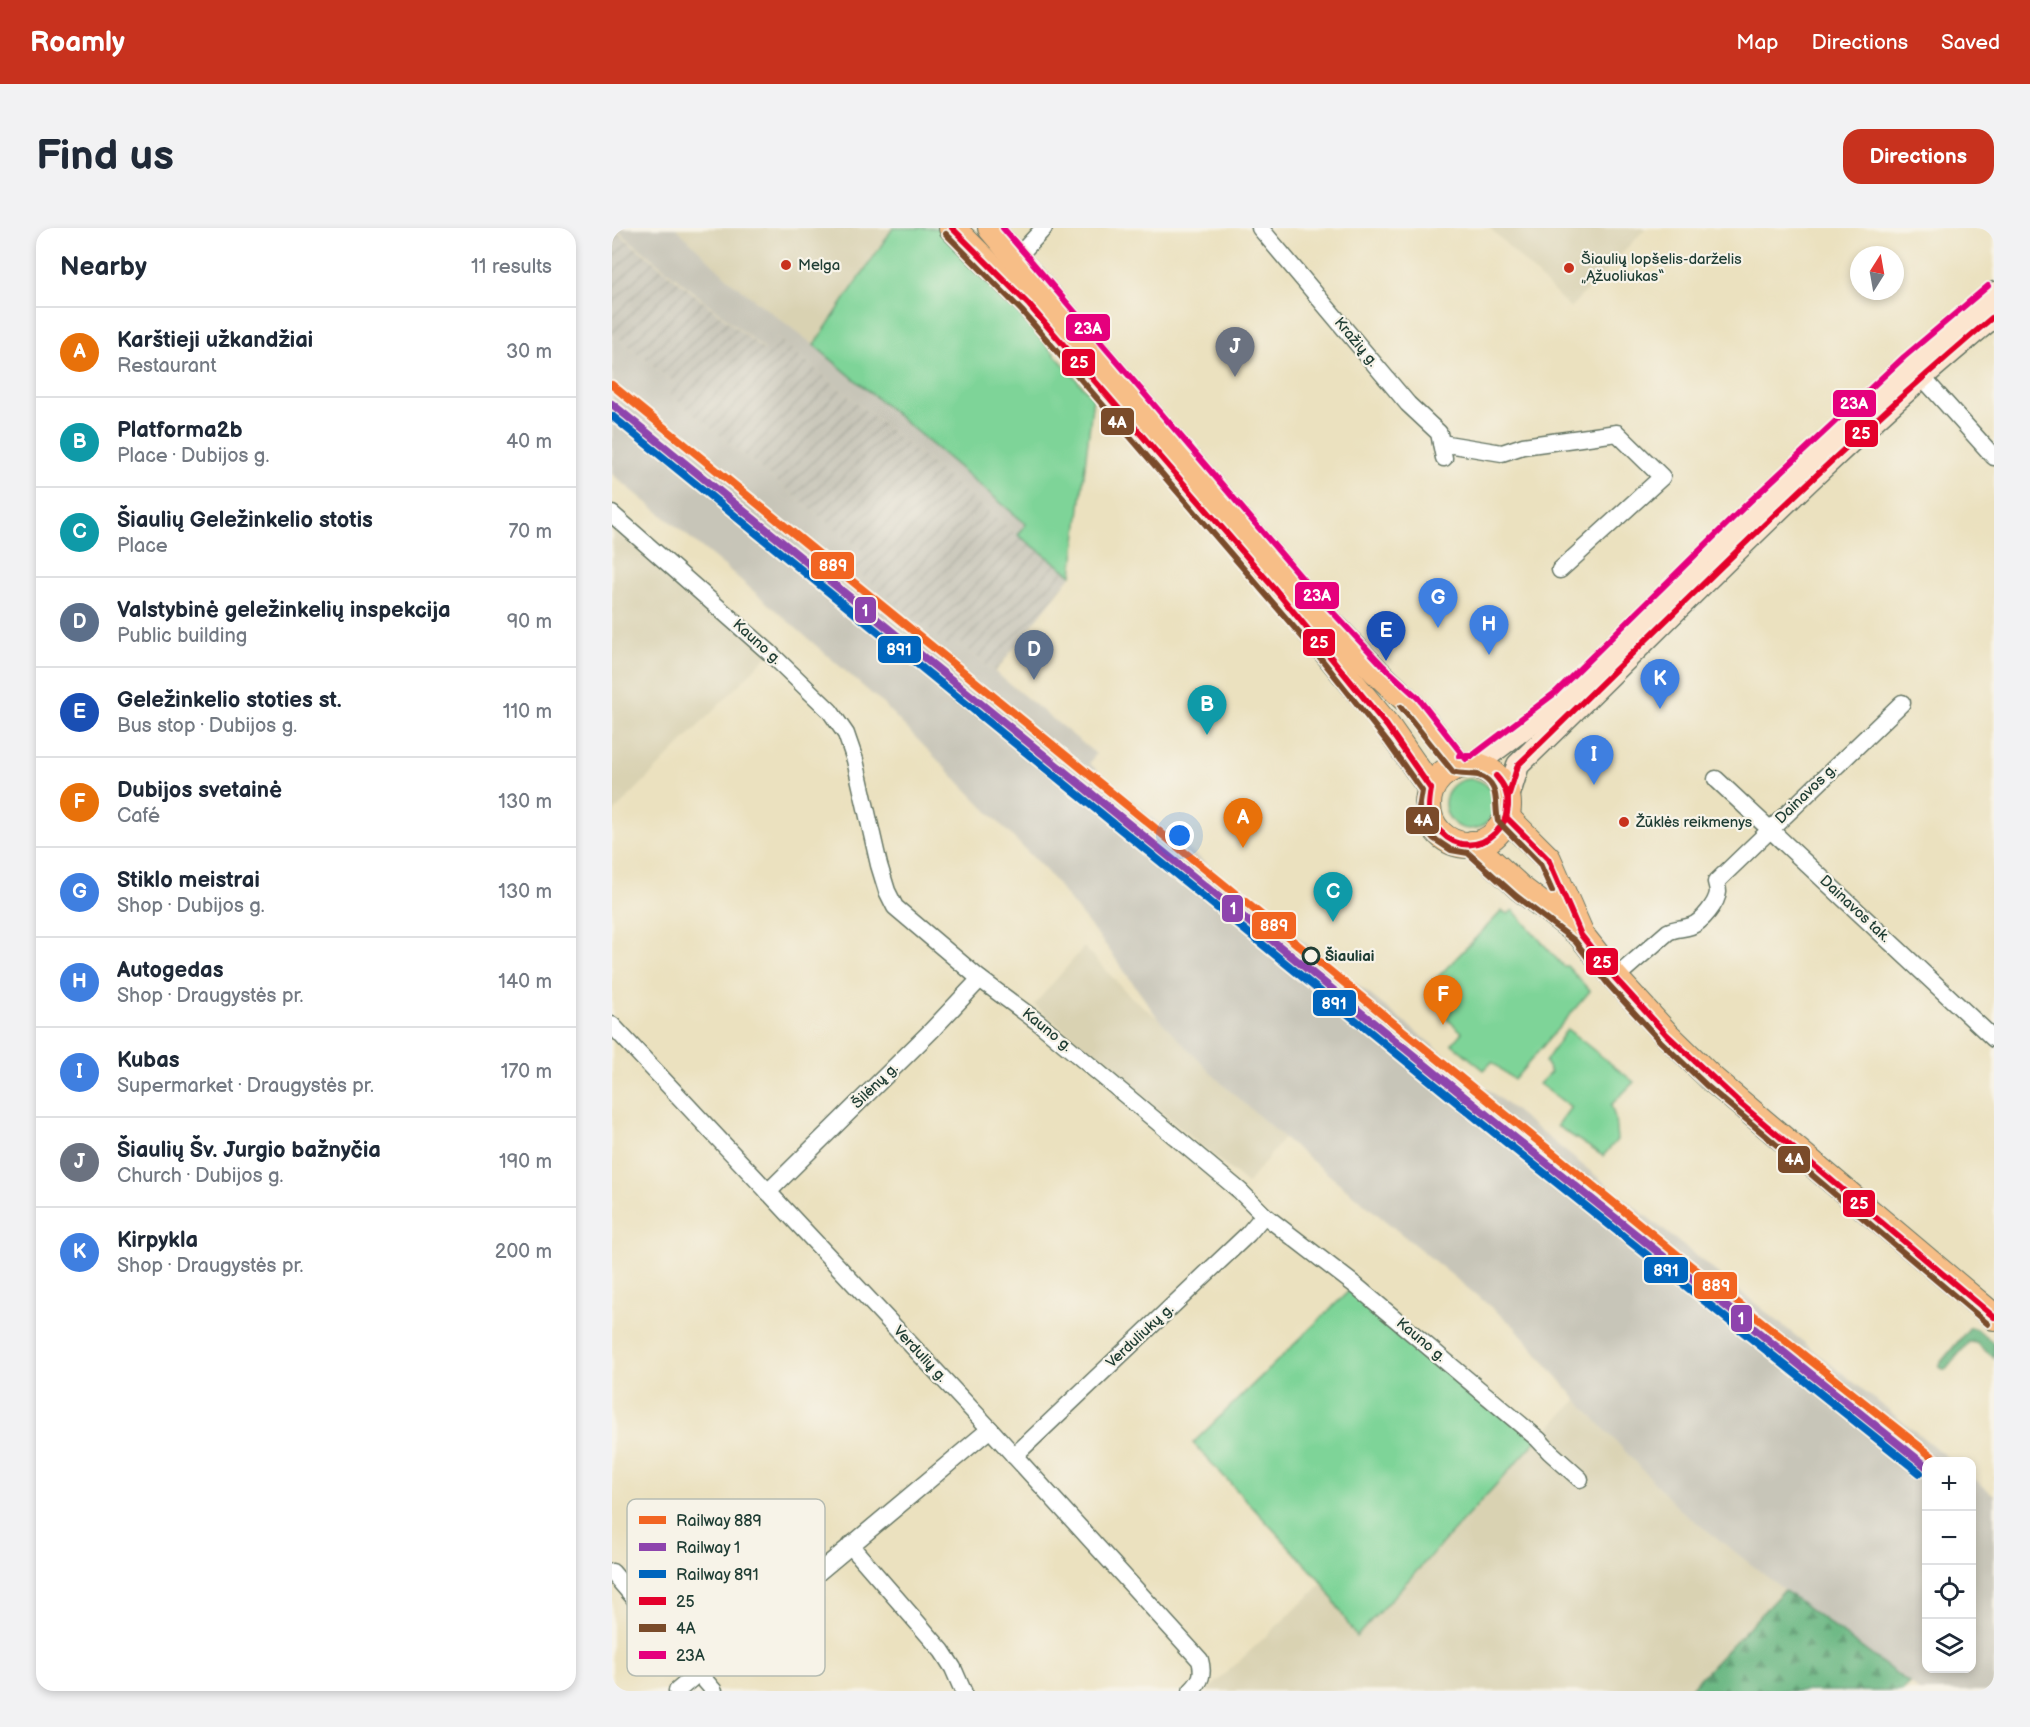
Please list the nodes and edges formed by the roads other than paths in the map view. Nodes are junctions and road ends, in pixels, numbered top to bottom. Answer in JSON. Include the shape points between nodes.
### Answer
{"nodes":[{"id":1,"x":952,"y":228,"type":"edge"},
{"id":2,"x":991,"y":228,"type":"edge"},
{"id":3,"x":1044,"y":228,"type":"edge"},
{"id":4,"x":1260,"y":228,"type":"edge"},
{"id":5,"x":1009,"y":266,"type":"junction"},
{"id":6,"x":1994,"y":293,"type":"edge"},
{"id":7,"x":1994,"y":316,"type":"edge"},
{"id":8,"x":1916,"y":370,"type":"junction"},
{"id":9,"x":1994,"y":457,"type":"edge"},
{"id":10,"x":612,"y":514,"type":"edge"},
{"id":11,"x":1560,"y":570,"type":"dead end"},
{"id":12,"x":1902,"y":704,"type":"dead end"},
{"id":13,"x":1467,"y":765,"type":"junction"},
{"id":14,"x":1716,"y":779,"type":"dead end"},
{"id":15,"x":1431,"y":789,"type":"junction"},
{"id":16,"x":1507,"y":807,"type":"junction"},
{"id":17,"x":1769,"y":830,"type":"junction"},
{"id":18,"x":1472,"y":844,"type":"junction"},
{"id":19,"x":1581,"y":935,"type":"junction"},
{"id":20,"x":1616,"y":978,"type":"junction"},
{"id":21,"x":980,"y":979,"type":"junction"},
{"id":22,"x":612,"y":1025,"type":"edge"},
{"id":23,"x":1994,"y":1039,"type":"edge"},
{"id":24,"x":768,"y":1192,"type":"junction"},
{"id":25,"x":1264,"y":1215,"type":"junction"},
{"id":26,"x":1994,"y":1317,"type":"edge"},
{"id":27,"x":990,"y":1429,"type":"junction"},
{"id":28,"x":1014,"y":1455,"type":"junction"},
{"id":29,"x":1580,"y":1479,"type":"dead end"},
{"id":30,"x":850,"y":1545,"type":"junction"},
{"id":31,"x":825,"y":1566,"type":"edge"},
{"id":32,"x":612,"y":1572,"type":"edge"},
{"id":33,"x":627,"y":1589,"type":"edge"},
{"id":34,"x":695,"y":1676,"type":"edge"},
{"id":35,"x":702,"y":1676,"type":"edge"},
{"id":36,"x":677,"y":1691,"type":"edge"},
{"id":37,"x":714,"y":1691,"type":"edge"},
{"id":38,"x":963,"y":1691,"type":"edge"},
{"id":39,"x":1191,"y":1691,"type":"edge"}],
"edges":[{"from":1,"to":5,"type":"main road"},
{"from":2,"to":5,"type":"main road"},
{"from":3,"to":5,"type":"street"},
{"from":4,"to":11,"type":"street","name":"Kražių g.","via":[[1408,404],[1439,433],[1443,451],[1502,453],[1523,446],[1617,433],[1662,477]]},
{"from":5,"to":13,"type":"main road","via":[[1305,596]]},
{"from":5,"to":15,"type":"main road","via":[[1330,655]]},
{"from":6,"to":8,"type":"main road"},
{"from":7,"to":8,"type":"main road"},
{"from":8,"to":9,"type":"street"},
{"from":8,"to":13,"type":"main road","via":[[1752,512],[1561,700]]},
{"from":8,"to":16,"type":"main road","via":[[1821,470],[1518,765]]},
{"from":10,"to":21,"type":"street","name":"Kauno g.","via":[[830,711],[846,734],[855,760],[879,865],[895,907]]},
{"from":12,"to":17,"type":"street","name":"Dainavos g."},
{"from":13,"to":15,"type":"main road","via":[[1442,774]]},
{"from":13,"to":16,"type":"main road","via":[[1497,776]]},
{"from":14,"to":17,"type":"street","name":"Dainavos tak."},
{"from":15,"to":18,"type":"main road","via":[[1428,807],[1433,825],[1454,842]]},
{"from":16,"to":18,"type":"main road","via":[[1497,833]]},
{"from":16,"to":19,"type":"main road","via":[[1548,859]]},
{"from":17,"to":20,"type":"street","name":"Dainavos g.","via":[[1716,882],[1718,893],[1714,903],[1699,921],[1668,932]]},
{"from":17,"to":23,"type":"street","name":"Dainavos tak."},
{"from":18,"to":19,"type":"main road","via":[[1521,889]]},
{"from":19,"to":20,"type":"main road"},
{"from":20,"to":26,"type":"main road","via":[[1713,1080]]},
{"from":21,"to":24,"type":"street","name":"Šilėnų g."},
{"from":21,"to":25,"type":"street","name":"Kauno g.","via":[[1087,1062]]},
{"from":22,"to":24,"type":"street","name":"Verdulių g."},
{"from":24,"to":27,"type":"street","name":"Verdulių g."},
{"from":25,"to":28,"type":"street","name":"Verduliukų g."},
{"from":25,"to":29,"type":"street","name":"Kauno g.","via":[[1355,1285]]},
{"from":27,"to":28,"type":"street","name":"Verdulių g."},
{"from":27,"to":30,"type":"street"},
{"from":28,"to":39,"type":"street","name":"Verdulių g.","via":[[1200,1660],[1201,1678]]},
{"from":30,"to":31,"type":"street"},
{"from":30,"to":38,"type":"street","via":[[942,1651]]},
{"from":32,"to":33,"type":"street"},
{"from":34,"to":36,"type":"street"},
{"from":35,"to":37,"type":"street"}]}
